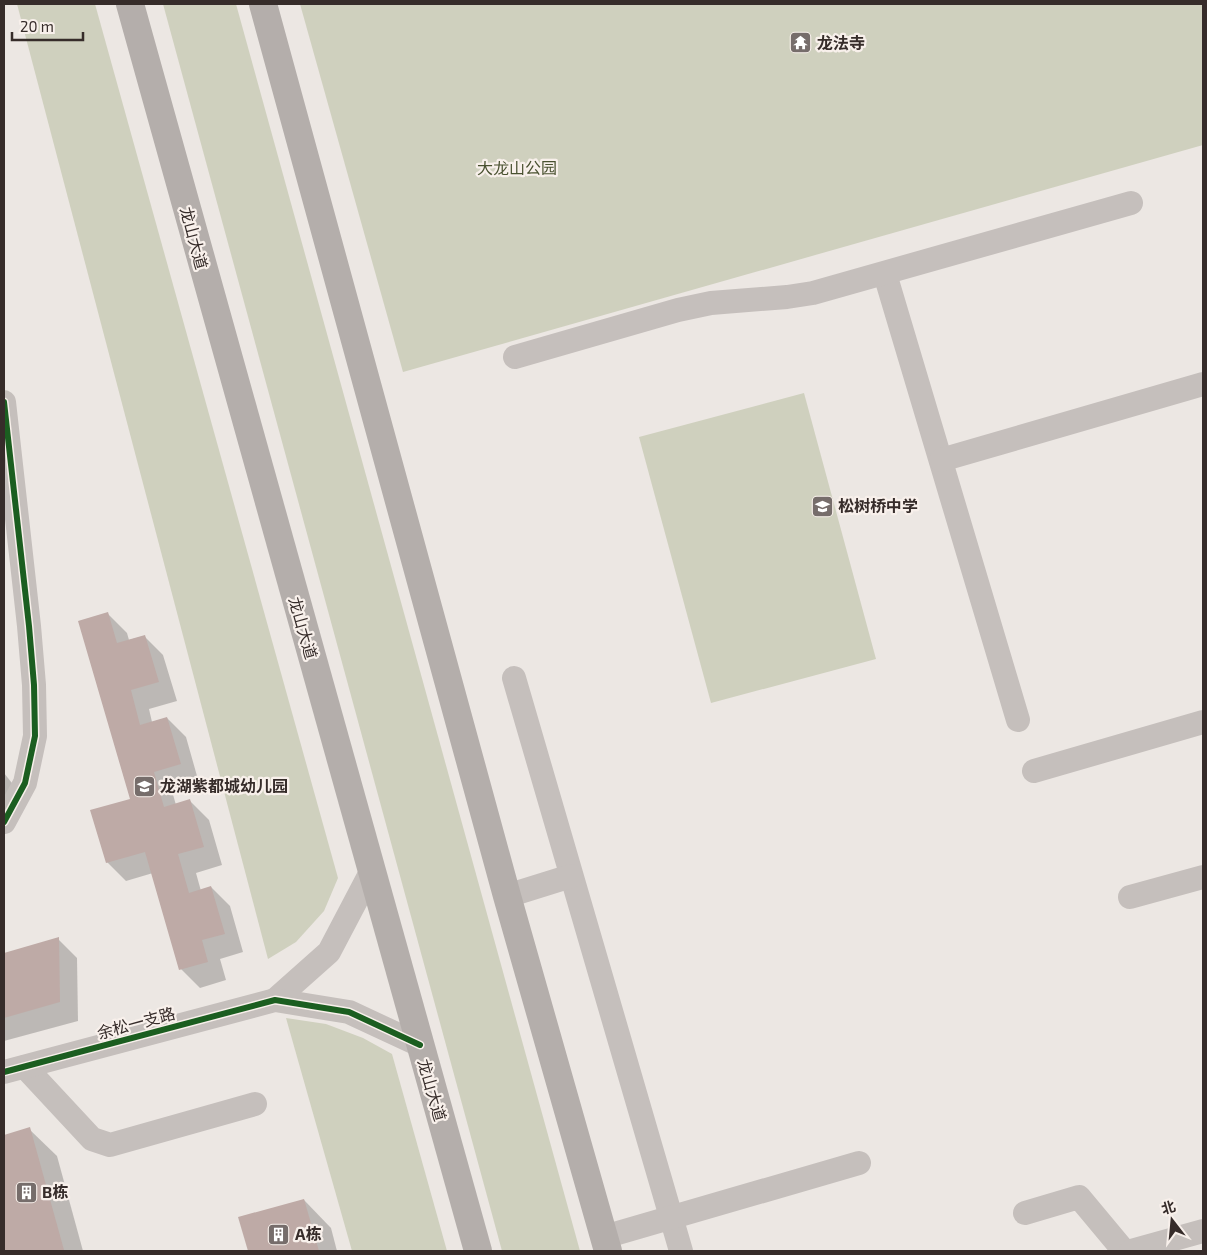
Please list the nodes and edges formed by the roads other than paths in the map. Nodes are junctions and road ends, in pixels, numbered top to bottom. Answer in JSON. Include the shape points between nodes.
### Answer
{"nodes":[{"id":1,"x":130,"y":4,"type":"edge"},
{"id":2,"x":264,"y":4,"type":"edge"},
{"id":3,"x":1131,"y":203,"type":"dead end"},
{"id":4,"x":885,"y":274,"type":"junction"},
{"id":5,"x":515,"y":357,"type":"dead end"},
{"id":6,"x":1203,"y":384,"type":"edge"},
{"id":7,"x":4,"y":402,"type":"edge"},
{"id":8,"x":941,"y":460,"type":"junction"},
{"id":9,"x":514,"y":678,"type":"dead end"},
{"id":10,"x":1018,"y":720,"type":"dead end"},
{"id":11,"x":1203,"y":722,"type":"edge"},
{"id":12,"x":1034,"y":771,"type":"dead end"},
{"id":13,"x":4,"y":822,"type":"edge"},
{"id":14,"x":371,"y":872,"type":"junction"},
{"id":15,"x":571,"y":876,"type":"junction"},
{"id":16,"x":1203,"y":877,"type":"edge"},
{"id":17,"x":507,"y":896,"type":"junction"},
{"id":18,"x":1130,"y":897,"type":"dead end"},
{"id":19,"x":275,"y":1000,"type":"junction"},
{"id":20,"x":420,"y":1045,"type":"junction"},
{"id":21,"x":14,"y":1069,"type":"edge"},
{"id":22,"x":256,"y":1104,"type":"dead end"},
{"id":23,"x":859,"y":1163,"type":"dead end"},
{"id":24,"x":1025,"y":1213,"type":"dead end"},
{"id":25,"x":671,"y":1217,"type":"junction"},
{"id":26,"x":1203,"y":1230,"type":"edge"},
{"id":27,"x":606,"y":1244,"type":"edge"},
{"id":28,"x":478,"y":1251,"type":"edge"},
{"id":29,"x":681,"y":1251,"type":"edge"},
{"id":30,"x":1124,"y":1251,"type":"edge"},
{"id":31,"x":1131,"y":1251,"type":"edge"}],
"edges":[{"from":1,"to":14,"type":"main road","name":"龙山大道"},
{"from":2,"to":17,"type":"main road"},
{"from":3,"to":4,"type":"street"},
{"from":4,"to":5,"type":"street","via":[[814,293],[711,302]]},
{"from":4,"to":8,"type":"street"},
{"from":6,"to":8,"type":"street"},
{"from":7,"to":13,"type":"street","via":[[29,626],[35,736],[25,783]]},
{"from":8,"to":10,"type":"street"},
{"from":9,"to":15,"type":"street"},
{"from":11,"to":12,"type":"street"},
{"from":14,"to":19,"type":"street","via":[[329,952]]},
{"from":14,"to":20,"type":"main road","name":"龙山大道"},
{"from":15,"to":17,"type":"street"},
{"from":15,"to":25,"type":"street"},
{"from":16,"to":18,"type":"street"},
{"from":17,"to":27,"type":"main road"},
{"from":19,"to":20,"type":"street","via":[[349,1012]]},
{"from":19,"to":21,"type":"street","name":"余松一支路"},
{"from":20,"to":28,"type":"main road","name":"龙山大道"},
{"from":21,"to":22,"type":"street","via":[[92,1139],[110,1145]]},
{"from":23,"to":25,"type":"street"},
{"from":24,"to":30,"type":"street","via":[[1079,1198]]},
{"from":25,"to":27,"type":"street"},
{"from":25,"to":29,"type":"street"},
{"from":26,"to":31,"type":"street"}]}
